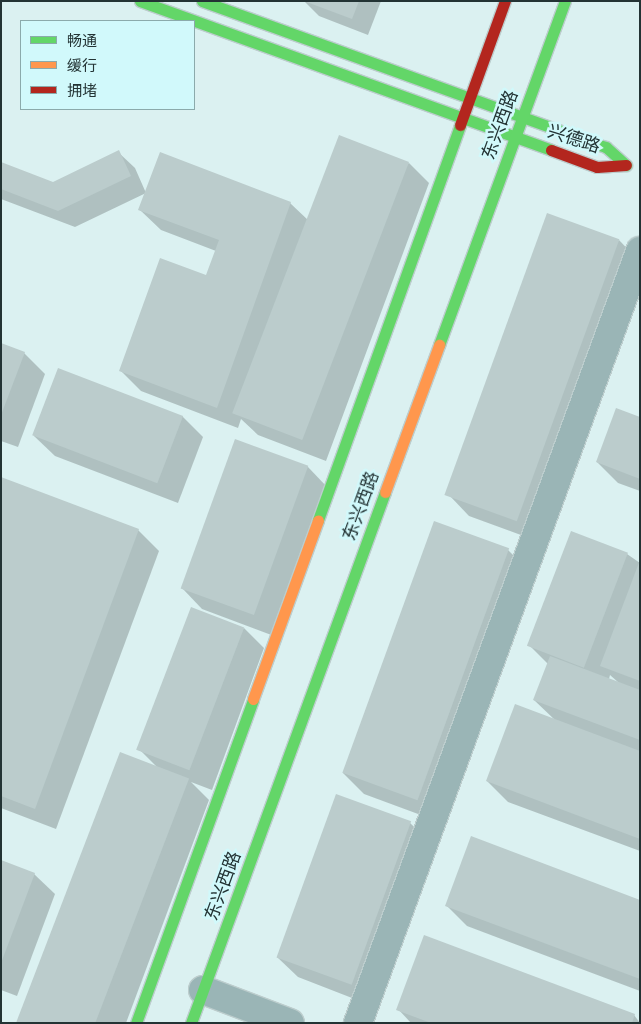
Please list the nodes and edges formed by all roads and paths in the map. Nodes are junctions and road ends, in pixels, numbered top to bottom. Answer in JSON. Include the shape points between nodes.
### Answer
{"nodes":[{"id":1,"x":140,"y":1,"type":"edge"},
{"id":2,"x":202,"y":1,"type":"edge"},
{"id":3,"x":505,"y":1,"type":"edge"},
{"id":4,"x":565,"y":1,"type":"edge"},
{"id":5,"x":192,"y":20,"type":"edge"},
{"id":6,"x":195,"y":21,"type":"edge"},
{"id":7,"x":470,"y":98,"type":"junction"},
{"id":8,"x":522,"y":117,"type":"junction"},
{"id":9,"x":463,"y":118,"type":"junction"},
{"id":10,"x":515,"y":137,"type":"junction"},
{"id":11,"x":633,"y":167,"type":"edge"},
{"id":12,"x":640,"y":251,"type":"edge"},
{"id":13,"x":203,"y":990,"type":"junction"},
{"id":14,"x":136,"y":1023,"type":"edge"},
{"id":15,"x":192,"y":1023,"type":"edge"},
{"id":16,"x":290,"y":1023,"type":"edge"},
{"id":17,"x":358,"y":1023,"type":"edge"}],
"edges":[{"from":1,"to":5,"type":"main road","name":"兴德路"},
{"from":2,"to":7,"type":"main road","name":"兴德路"},
{"from":3,"to":7,"type":"main road","name":"东兴西路"},
{"from":4,"to":8,"type":"main road","name":"东兴西路"},
{"from":6,"to":9,"type":"main road","name":"兴德路"},
{"from":7,"to":8,"type":"main road","name":"兴德路"},
{"from":7,"to":9,"type":"main road","name":"东兴西路"},
{"from":8,"to":10,"type":"main road","name":"东兴西路"},
{"from":8,"to":11,"type":"main road","name":"兴德路","via":[[606,147]]},
{"from":9,"to":10,"type":"main road","name":"兴德路"},
{"from":9,"to":14,"type":"main road","name":"东兴西路"},
{"from":10,"to":11,"type":"main road","name":"兴德路","via":[[597,167]]},
{"from":10,"to":13,"type":"main road","name":"东兴西路"},
{"from":12,"to":17,"type":"street"},
{"from":13,"to":15,"type":"main road","name":"东兴西路"},
{"from":13,"to":16,"type":"street"}]}
